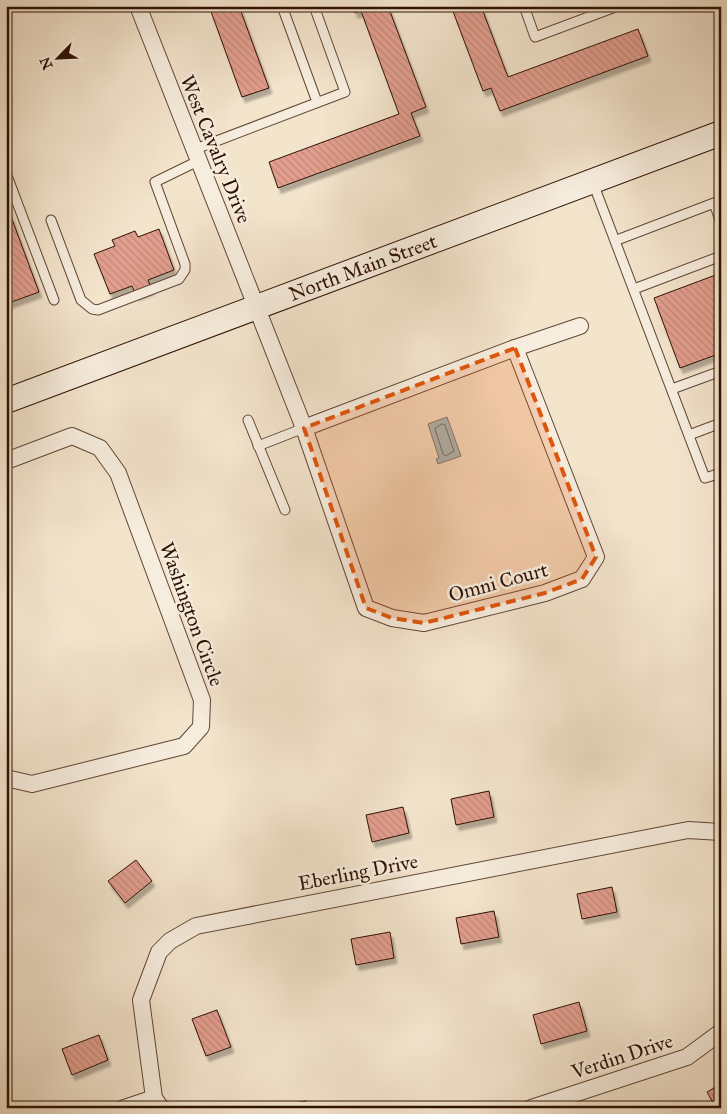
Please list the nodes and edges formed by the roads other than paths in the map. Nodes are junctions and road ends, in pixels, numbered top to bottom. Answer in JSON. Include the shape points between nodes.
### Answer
{"nodes":[{"id":1,"x":138,"y":6,"type":"edge"},
{"id":2,"x":282,"y":6,"type":"edge"},
{"id":3,"x":314,"y":6,"type":"edge"},
{"id":4,"x":524,"y":6,"type":"edge"},
{"id":5,"x":618,"y":6,"type":"edge"},
{"id":6,"x":317,"y":102,"type":"junction"},
{"id":7,"x":721,"y":133,"type":"edge"},
{"id":8,"x":196,"y":155,"type":"junction"},
{"id":9,"x":6,"y":173,"type":"edge"},
{"id":10,"x":592,"y":180,"type":"junction"},
{"id":11,"x":52,"y":220,"type":"dead end"},
{"id":12,"x":721,"y":223,"type":"edge"},
{"id":13,"x":617,"y":240,"type":"junction"},
{"id":14,"x":721,"y":256,"type":"edge"},
{"id":15,"x":634,"y":289,"type":"junction"},
{"id":16,"x":54,"y":300,"type":"dead end"},
{"id":17,"x":255,"y":307,"type":"junction"},
{"id":18,"x":580,"y":326,"type":"dead end"},
{"id":19,"x":516,"y":348,"type":"junction"},
{"id":20,"x":721,"y":371,"type":"edge"},
{"id":21,"x":672,"y":389,"type":"junction"},
{"id":22,"x":6,"y":401,"type":"edge"},
{"id":23,"x":248,"y":420,"type":"dead end"},
{"id":24,"x":721,"y":423,"type":"edge"},
{"id":25,"x":304,"y":428,"type":"junction"},
{"id":26,"x":689,"y":435,"type":"junction"},
{"id":27,"x":258,"y":446,"type":"junction"},
{"id":28,"x":6,"y":461,"type":"edge"},
{"id":29,"x":721,"y":472,"type":"edge"},
{"id":30,"x":285,"y":510,"type":"dead end"},
{"id":31,"x":6,"y":778,"type":"edge"},
{"id":32,"x":721,"y":832,"type":"edge"},
{"id":33,"x":721,"y":1032,"type":"edge"},
{"id":34,"x":158,"y":1103,"type":"edge"},
{"id":35,"x":124,"y":1108,"type":"edge"},
{"id":36,"x":531,"y":1108,"type":"edge"}],
"edges":[{"from":1,"to":8,"type":"street","name":"West Cavalry Drive"},
{"from":2,"to":6,"type":"lane"},
{"from":3,"to":6,"type":"lane","via":[[345,92]]},
{"from":4,"to":5,"type":"lane","via":[[536,37]]},
{"from":6,"to":8,"type":"lane"},
{"from":7,"to":10,"type":"street","name":"North Main Street"},
{"from":8,"to":11,"type":"lane","via":[[155,182],[185,264],[185,270],[178,279],[98,310],[92,309],[81,300]]},
{"from":8,"to":17,"type":"street","name":"West Cavalry Drive"},
{"from":9,"to":16,"type":"lane"},
{"from":10,"to":13,"type":"lane"},
{"from":10,"to":17,"type":"street","name":"North Main Street"},
{"from":12,"to":13,"type":"lane","via":[[714,203]]},
{"from":13,"to":15,"type":"lane"},
{"from":14,"to":15,"type":"lane"},
{"from":15,"to":21,"type":"lane"},
{"from":17,"to":22,"type":"street","name":"North Main Street"},
{"from":17,"to":25,"type":"street","name":"Omni Court"},
{"from":18,"to":19,"type":"street"},
{"from":19,"to":25,"type":"street"},
{"from":19,"to":25,"type":"street","name":"Omni Court","via":[[596,557],[582,579],[545,593],[424,623],[392,618],[366,608]]},
{"from":20,"to":21,"type":"lane"},
{"from":21,"to":26,"type":"lane"},
{"from":23,"to":27,"type":"lane"},
{"from":24,"to":26,"type":"lane"},
{"from":25,"to":27,"type":"lane"},
{"from":26,"to":29,"type":"lane","via":[[705,478]]},
{"from":27,"to":30,"type":"lane"},
{"from":28,"to":31,"type":"street","name":"Washington Circle","via":[[72,436],[100,448],[118,473],[202,700],[200,727],[184,746],[32,784]]},
{"from":32,"to":34,"type":"street","name":"Eberling Drive","via":[[688,830],[196,926],[170,941],[159,952],[141,1000]]},
{"from":33,"to":36,"type":"street","name":"Verdin Drive","via":[[687,1057]]},
{"from":34,"to":35,"type":"street"}]}
